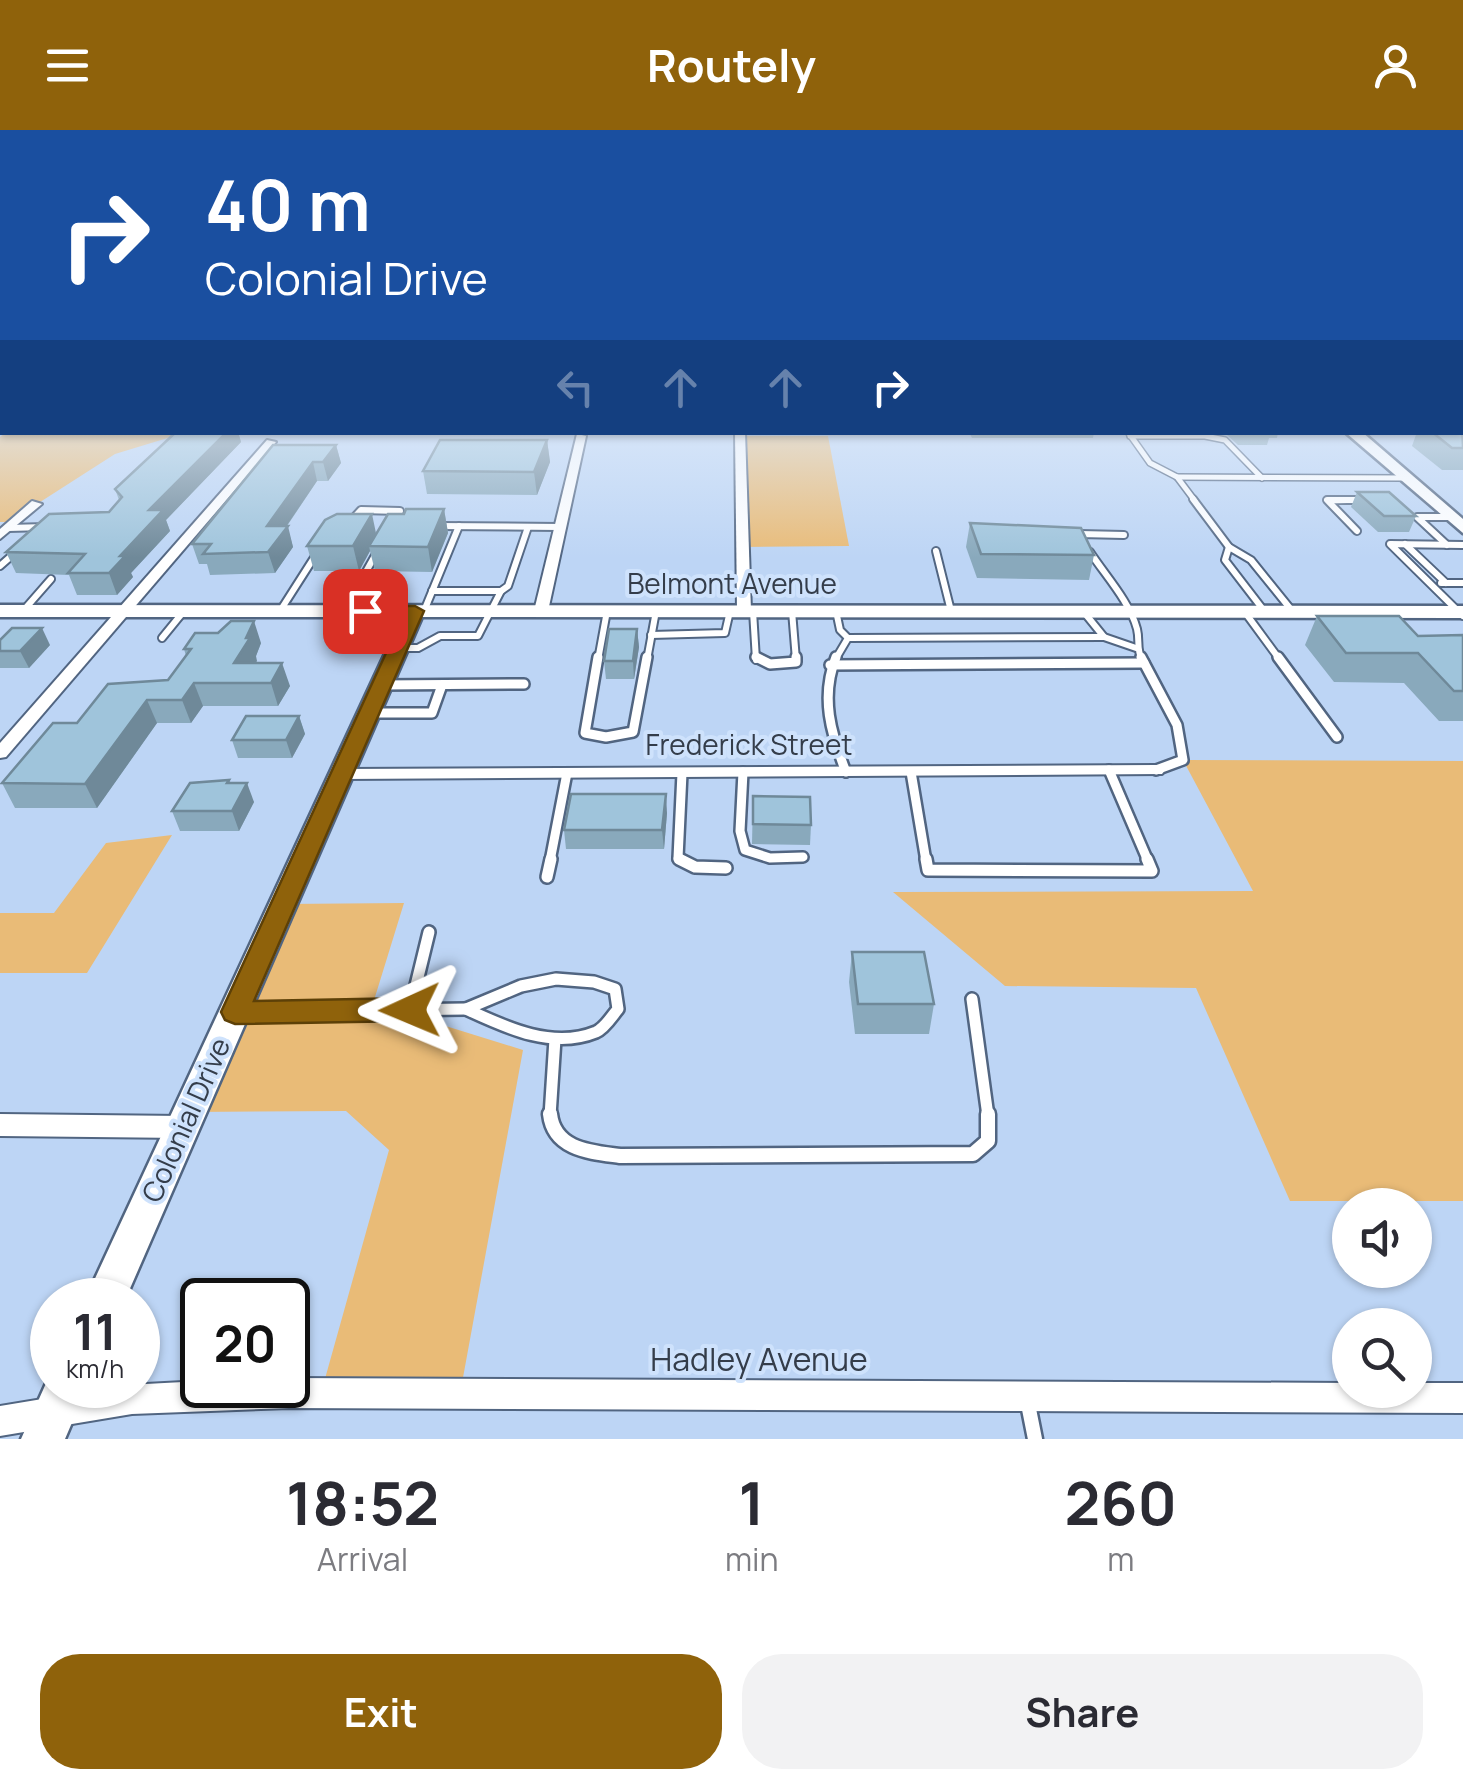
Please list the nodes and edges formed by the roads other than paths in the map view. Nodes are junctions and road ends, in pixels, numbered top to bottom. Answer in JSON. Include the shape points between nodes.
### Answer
{"nodes":[{"id":1,"x":580,"y":436,"type":"dead end"},
{"id":2,"x":740,"y":436,"type":"edge"},
{"id":3,"x":1131,"y":436,"type":"edge"},
{"id":4,"x":1175,"y":436,"type":"edge"},
{"id":5,"x":1357,"y":436,"type":"edge"},
{"id":6,"x":271,"y":442,"type":"edge"},
{"id":7,"x":1176,"y":477,"type":"junction"},
{"id":8,"x":1262,"y":478,"type":"junction"},
{"id":9,"x":1405,"y":478,"type":"junction"},
{"id":10,"x":1379,"y":500,"type":"edge"},
{"id":11,"x":36,"y":504,"type":"dead end"},
{"id":12,"x":1407,"y":508,"type":"edge"},
{"id":13,"x":1417,"y":517,"type":"junction"},
{"id":14,"x":1457,"y":522,"type":"edge"},
{"id":15,"x":409,"y":526,"type":"edge"},
{"id":16,"x":426,"y":526,"type":"edge"},
{"id":17,"x":459,"y":526,"type":"junction"},
{"id":18,"x":528,"y":527,"type":"junction"},
{"id":19,"x":560,"y":527,"type":"junction"},
{"id":20,"x":29,"y":528,"type":"junction"},
{"id":21,"x":62,"y":528,"type":"edge"},
{"id":22,"x":343,"y":530,"type":"edge"},
{"id":23,"x":4,"y":531,"type":"edge"},
{"id":24,"x":1357,"y":531,"type":"dead end"},
{"id":25,"x":1124,"y":534,"type":"dead end"},
{"id":26,"x":326,"y":539,"type":"edge"},
{"id":27,"x":384,"y":540,"type":"edge"},
{"id":28,"x":1405,"y":544,"type":"junction"},
{"id":29,"x":1447,"y":545,"type":"junction"},
{"id":30,"x":1463,"y":545,"type":"edge"},
{"id":31,"x":1229,"y":547,"type":"junction"},
{"id":32,"x":936,"y":551,"type":"dead end"},
{"id":33,"x":0,"y":566,"type":"edge"},
{"id":34,"x":51,"y":579,"type":"dead end"},
{"id":35,"x":1430,"y":583,"type":"junction"},
{"id":36,"x":1446,"y":583,"type":"junction"},
{"id":37,"x":1463,"y":583,"type":"edge"},
{"id":38,"x":500,"y":591,"type":"junction"},
{"id":39,"x":424,"y":604,"type":"junction"},
{"id":40,"x":0,"y":611,"type":"edge"},
{"id":41,"x":23,"y":611,"type":"junction"},
{"id":42,"x":124,"y":611,"type":"junction"},
{"id":43,"x":184,"y":611,"type":"junction"},
{"id":44,"x":280,"y":611,"type":"junction"},
{"id":45,"x":344,"y":611,"type":"junction"},
{"id":46,"x":488,"y":611,"type":"junction"},
{"id":47,"x":541,"y":611,"type":"junction"},
{"id":48,"x":607,"y":611,"type":"junction"},
{"id":49,"x":656,"y":611,"type":"junction"},
{"id":50,"x":742,"y":611,"type":"junction"},
{"id":51,"x":792,"y":611,"type":"junction"},
{"id":52,"x":836,"y":611,"type":"junction"},
{"id":53,"x":951,"y":611,"type":"junction"},
{"id":54,"x":1082,"y":611,"type":"junction"},
{"id":55,"x":1130,"y":611,"type":"junction"},
{"id":56,"x":1254,"y":612,"type":"junction"},
{"id":57,"x":1293,"y":612,"type":"junction"},
{"id":58,"x":1462,"y":613,"type":"edge"},
{"id":59,"x":651,"y":635,"type":"junction"},
{"id":60,"x":162,"y":638,"type":"dead end"},
{"id":61,"x":848,"y":638,"type":"junction"},
{"id":62,"x":1104,"y":638,"type":"junction"},
{"id":63,"x":398,"y":648,"type":"junction"},
{"id":64,"x":1136,"y":648,"type":"junction"},
{"id":65,"x":1144,"y":663,"type":"junction"},
{"id":66,"x":830,"y":665,"type":"junction"},
{"id":67,"x":524,"y":684,"type":"dead end"},
{"id":68,"x":442,"y":685,"type":"junction"},
{"id":69,"x":376,"y":699,"type":"junction"},
{"id":70,"x":1337,"y":737,"type":"dead end"},
{"id":71,"x":0,"y":753,"type":"edge"},
{"id":72,"x":1110,"y":770,"type":"junction"},
{"id":73,"x":1156,"y":770,"type":"joint"},
{"id":74,"x":682,"y":772,"type":"junction"},
{"id":75,"x":743,"y":772,"type":"junction"},
{"id":76,"x":846,"y":772,"type":"junction"},
{"id":77,"x":911,"y":772,"type":"junction"},
{"id":78,"x":567,"y":773,"type":"junction"},
{"id":79,"x":343,"y":774,"type":"junction"},
{"id":80,"x":802,"y":858,"type":"dead end"},
{"id":81,"x":726,"y":868,"type":"dead end"},
{"id":82,"x":547,"y":878,"type":"dead end"},
{"id":83,"x":429,"y":932,"type":"dead end"},
{"id":84,"x":972,"y":999,"type":"dead end"},
{"id":85,"x":466,"y":1009,"type":"junction"},
{"id":86,"x":410,"y":1010,"type":"junction"},
{"id":87,"x":235,"y":1012,"type":"junction"},
{"id":88,"x":555,"y":1038,"type":"junction"},
{"id":89,"x":0,"y":1125,"type":"edge"},
{"id":90,"x":183,"y":1127,"type":"junction"},
{"id":91,"x":115,"y":1278,"type":"edge"},
{"id":92,"x":1027,"y":1396,"type":"junction"},
{"id":93,"x":1463,"y":1398,"type":"edge"},
{"id":94,"x":55,"y":1412,"type":"edge"},
{"id":95,"x":0,"y":1421,"type":"edge"},
{"id":96,"x":1035,"y":1439,"type":"edge"}],
"edges":[{"from":1,"to":19,"type":"street"},
{"from":2,"to":50,"type":"street"},
{"from":3,"to":7,"type":"lane","via":[[1150,463]]},
{"from":4,"to":8,"type":"lane","via":[[1218,438]]},
{"from":5,"to":9,"type":"main road"},
{"from":6,"to":42,"type":"street"},
{"from":7,"to":8,"type":"lane"},
{"from":7,"to":31,"type":"lane"},
{"from":8,"to":9,"type":"lane"},
{"from":9,"to":14,"type":"main road"},
{"from":10,"to":24,"type":"lane","via":[[1326,500]]},
{"from":11,"to":23,"type":"street"},
{"from":12,"to":13,"type":"lane"},
{"from":13,"to":14,"type":"lane"},
{"from":13,"to":29,"type":"lane"},
{"from":15,"to":22,"type":"lane","via":[[392,526],[400,511],[360,510]]},
{"from":16,"to":17,"type":"lane"},
{"from":17,"to":18,"type":"lane"},
{"from":17,"to":39,"type":"lane"},
{"from":18,"to":19,"type":"lane"},
{"from":18,"to":38,"type":"lane","via":[[508,586]]},
{"from":19,"to":47,"type":"street"},
{"from":20,"to":21,"type":"lane"},
{"from":20,"to":23,"type":"lane"},
{"from":20,"to":33,"type":"lane"},
{"from":25,"to":55,"type":"lane","via":[[1080,534]]},
{"from":26,"to":44,"type":"lane"},
{"from":27,"to":45,"type":"lane"},
{"from":28,"to":29,"type":"lane"},
{"from":28,"to":35,"type":"lane","via":[[1390,544]]},
{"from":28,"to":36,"type":"lane"},
{"from":29,"to":30,"type":"lane"},
{"from":31,"to":56,"type":"lane","via":[[1225,560]]},
{"from":31,"to":57,"type":"lane","via":[[1251,560]]},
{"from":32,"to":53,"type":"lane"},
{"from":34,"to":41,"type":"lane"},
{"from":35,"to":36,"type":"lane"},
{"from":35,"to":58,"type":"lane"},
{"from":36,"to":37,"type":"lane"},
{"from":38,"to":39,"type":"lane"},
{"from":38,"to":46,"type":"lane"},
{"from":39,"to":45,"type":"main road","name":"Belmont Avenue"},
{"from":39,"to":46,"type":"main road","name":"Belmont Avenue"},
{"from":39,"to":63,"type":"main road","name":"Colonial Drive"},
{"from":40,"to":41,"type":"main road","name":"Belmont Avenue"},
{"from":41,"to":42,"type":"main road","name":"Belmont Avenue"},
{"from":42,"to":43,"type":"main road","name":"Belmont Avenue"},
{"from":42,"to":71,"type":"street"},
{"from":43,"to":44,"type":"main road","name":"Belmont Avenue"},
{"from":43,"to":60,"type":"lane"},
{"from":44,"to":45,"type":"main road","name":"Belmont Avenue"},
{"from":46,"to":47,"type":"main road","name":"Belmont Avenue"},
{"from":46,"to":63,"type":"lane","via":[[478,636],[440,636],[418,648]]},
{"from":47,"to":48,"type":"main road","name":"Belmont Avenue"},
{"from":48,"to":49,"type":"main road","name":"Belmont Avenue"},
{"from":48,"to":59,"type":"lane","via":[[585,733],[633,732]]},
{"from":49,"to":50,"type":"main road","name":"Belmont Avenue"},
{"from":49,"to":59,"type":"lane"},
{"from":50,"to":51,"type":"main road","name":"Belmont Avenue"},
{"from":50,"to":51,"type":"lane","via":[[756,660],[770,664],[796,662]]},
{"from":50,"to":59,"type":"lane","via":[[725,634]]},
{"from":51,"to":52,"type":"main road","name":"Belmont Avenue"},
{"from":52,"to":53,"type":"main road","name":"Belmont Avenue"},
{"from":52,"to":61,"type":"lane"},
{"from":53,"to":54,"type":"main road","name":"Belmont Avenue"},
{"from":54,"to":55,"type":"main road","name":"Belmont Avenue"},
{"from":54,"to":62,"type":"lane"},
{"from":55,"to":56,"type":"main road","name":"Belmont Avenue"},
{"from":55,"to":64,"type":"lane"},
{"from":56,"to":57,"type":"main road","name":"Belmont Avenue"},
{"from":56,"to":70,"type":"lane"},
{"from":57,"to":58,"type":"main road","name":"Belmont Avenue","via":[[1385,618]]},
{"from":61,"to":62,"type":"lane"},
{"from":61,"to":66,"type":"lane"},
{"from":62,"to":64,"type":"lane"},
{"from":63,"to":69,"type":"main road","name":"Colonial Drive"},
{"from":64,"to":65,"type":"lane"},
{"from":65,"to":66,"type":"lane"},
{"from":65,"to":73,"type":"lane","via":[[1177,725],[1183,760]]},
{"from":66,"to":76,"type":"lane","via":[[830,735]]},
{"from":67,"to":68,"type":"lane"},
{"from":68,"to":69,"type":"lane"},
{"from":68,"to":69,"type":"lane","via":[[432,713]]},
{"from":69,"to":79,"type":"main road","name":"Colonial Drive"},
{"from":72,"to":73,"type":"street","name":"Frederick Street"},
{"from":72,"to":77,"type":"street","name":"Frederick Street"},
{"from":72,"to":77,"type":"lane","via":[[1152,871],[928,870]]},
{"from":74,"to":75,"type":"street","name":"Frederick Street"},
{"from":74,"to":78,"type":"street","name":"Frederick Street"},
{"from":74,"to":81,"type":"lane","via":[[678,858],[696,867]]},
{"from":75,"to":76,"type":"street","name":"Frederick Street"},
{"from":75,"to":80,"type":"lane","via":[[745,850]]},
{"from":76,"to":77,"type":"street","name":"Frederick Street"},
{"from":78,"to":79,"type":"street","name":"Frederick Street"},
{"from":78,"to":82,"type":"lane"},
{"from":79,"to":87,"type":"main road","name":"Colonial Drive"},
{"from":83,"to":86,"type":"lane"},
{"from":84,"to":88,"type":"lane","via":[[990,1129],[973,1154],[620,1156],[575,1150],[556,1137],[549,1122]]},
{"from":85,"to":86,"type":"lane"},
{"from":85,"to":88,"type":"lane","via":[[510,1029]]},
{"from":85,"to":88,"type":"lane","via":[[536,978],[588,979],[615,989],[618,1009],[598,1031]]},
{"from":86,"to":87,"type":"lane"},
{"from":87,"to":90,"type":"main road","name":"Colonial Drive"},
{"from":89,"to":90,"type":"street"},
{"from":90,"to":91,"type":"main road","name":"Colonial Drive"},
{"from":92,"to":93,"type":"street","name":"Hadley Avenue"},
{"from":92,"to":94,"type":"street","name":"Hadley Avenue","via":[[289,1393],[132,1399]]},
{"from":92,"to":96,"type":"lane"},
{"from":94,"to":95,"type":"street","name":"Hadley Avenue"}]}
